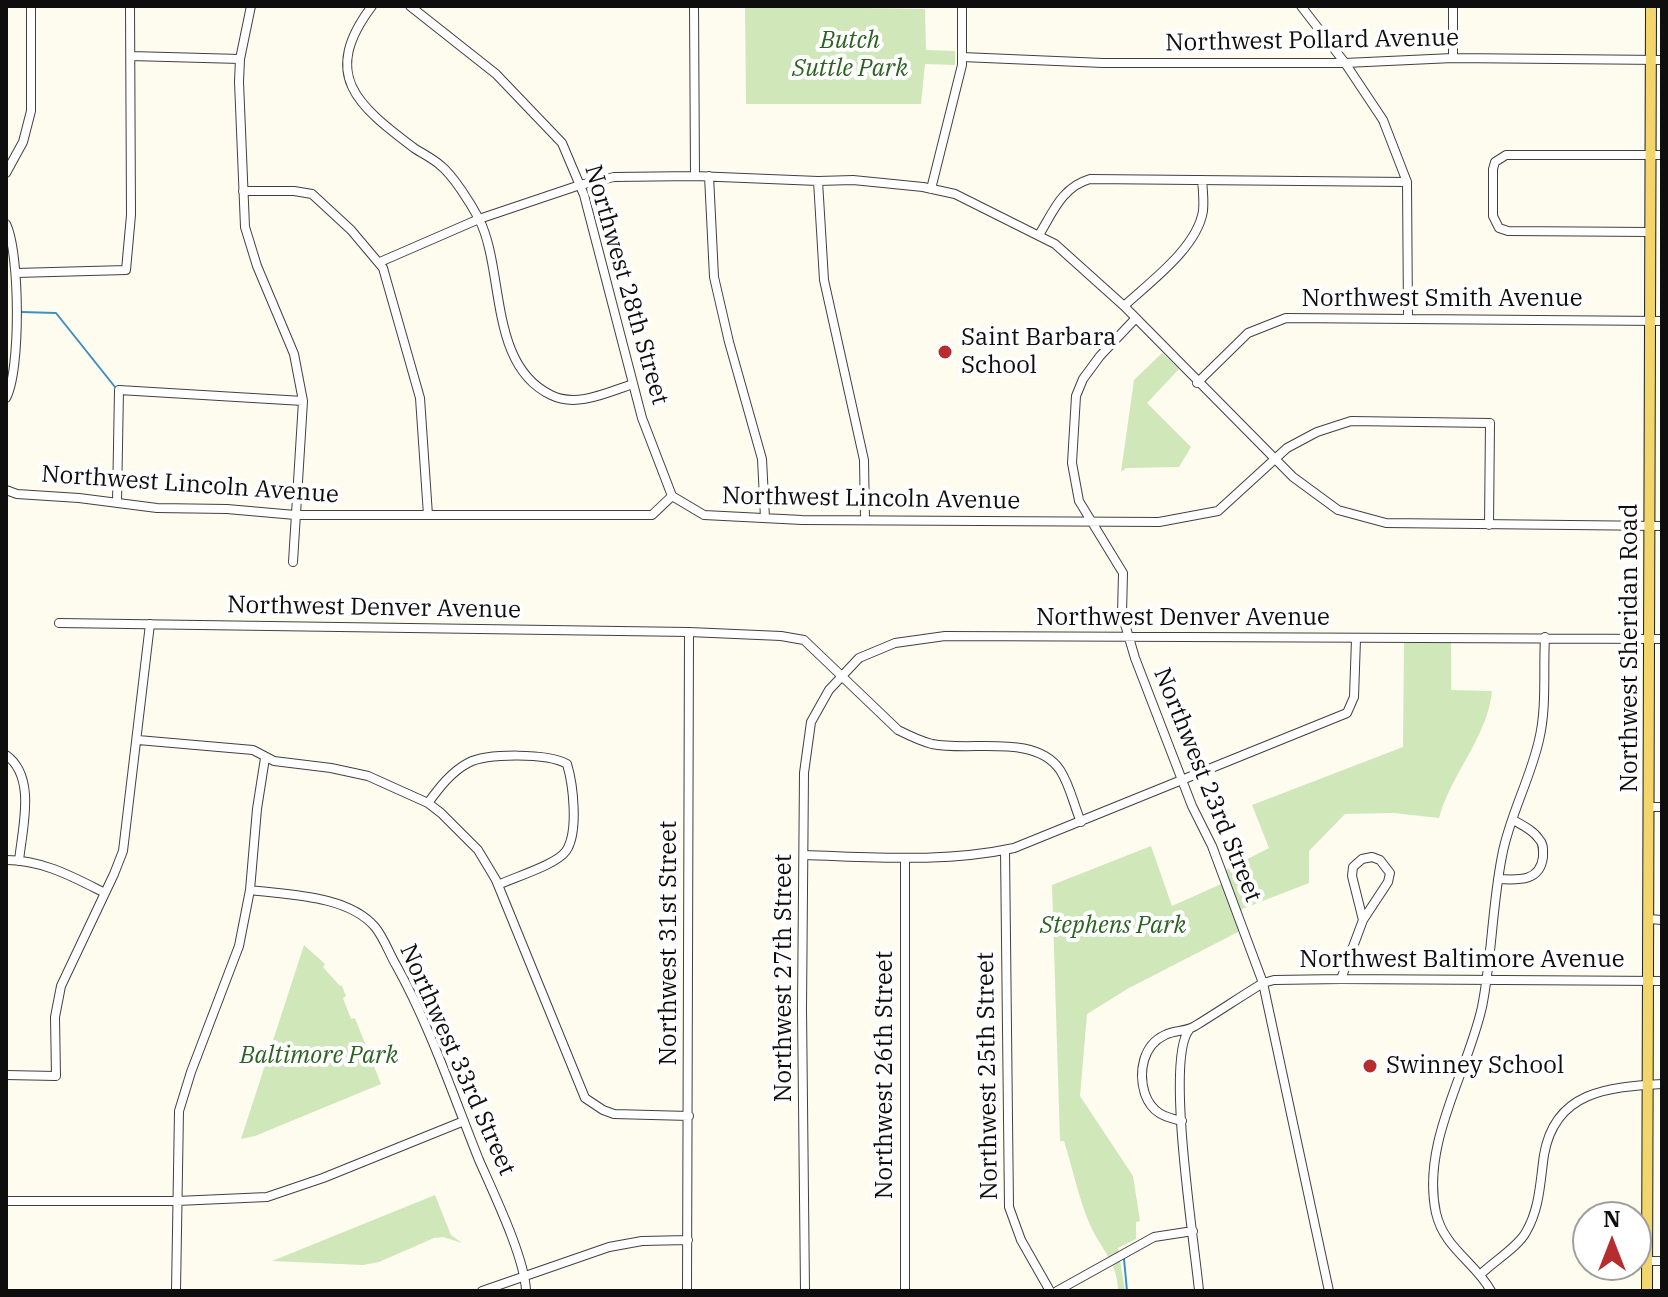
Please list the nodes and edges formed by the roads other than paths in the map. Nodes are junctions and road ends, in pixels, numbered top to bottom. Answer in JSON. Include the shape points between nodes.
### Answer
{"nodes":[{"id":1,"x":31,"y":6,"type":"edge"},
{"id":2,"x":130,"y":6,"type":"edge"},
{"id":3,"x":251,"y":6,"type":"edge"},
{"id":4,"x":372,"y":6,"type":"edge"},
{"id":5,"x":410,"y":6,"type":"edge"},
{"id":6,"x":694,"y":6,"type":"edge"},
{"id":7,"x":962,"y":6,"type":"edge"},
{"id":8,"x":1301,"y":6,"type":"edge"},
{"id":9,"x":1453,"y":6,"type":"edge"},
{"id":10,"x":1651,"y":6,"type":"edge"},
{"id":11,"x":131,"y":56,"type":"junction"},
{"id":12,"x":962,"y":57,"type":"junction"},
{"id":13,"x":1453,"y":58,"type":"junction"},
{"id":14,"x":240,"y":59,"type":"junction"},
{"id":15,"x":1656,"y":60,"type":"edge"},
{"id":16,"x":1345,"y":63,"type":"junction"},
{"id":17,"x":1656,"y":155,"type":"edge"},
{"id":18,"x":6,"y":173,"type":"edge"},
{"id":19,"x":695,"y":176,"type":"junction"},
{"id":20,"x":709,"y":176,"type":"junction"},
{"id":21,"x":1202,"y":180,"type":"junction"},
{"id":22,"x":818,"y":181,"type":"junction"},
{"id":23,"x":1407,"y":182,"type":"junction"},
{"id":24,"x":580,"y":185,"type":"junction"},
{"id":25,"x":931,"y":189,"type":"junction"},
{"id":26,"x":243,"y":191,"type":"junction"},
{"id":27,"x":479,"y":219,"type":"junction"},
{"id":28,"x":6,"y":224,"type":"edge"},
{"id":29,"x":1650,"y":232,"type":"junction"},
{"id":30,"x":1039,"y":235,"type":"junction"},
{"id":31,"x":380,"y":262,"type":"junction"},
{"id":32,"x":16,"y":273,"type":"junction"},
{"id":33,"x":1124,"y":306,"type":"junction"},
{"id":34,"x":1408,"y":317,"type":"junction"},
{"id":35,"x":1135,"y":319,"type":"junction"},
{"id":36,"x":1656,"y":321,"type":"edge"},
{"id":37,"x":1656,"y":338,"type":"edge"},
{"id":38,"x":1197,"y":383,"type":"junction"},
{"id":39,"x":633,"y":384,"type":"junction"},
{"id":40,"x":6,"y":398,"type":"edge"},
{"id":41,"x":303,"y":401,"type":"junction"},
{"id":42,"x":1275,"y":459,"type":"junction"},
{"id":43,"x":6,"y":490,"type":"edge"},
{"id":44,"x":672,"y":496,"type":"junction"},
{"id":45,"x":117,"y":502,"type":"junction"},
{"id":46,"x":295,"y":515,"type":"junction"},
{"id":47,"x":428,"y":515,"type":"junction"},
{"id":48,"x":765,"y":518,"type":"junction"},
{"id":49,"x":865,"y":520,"type":"junction"},
{"id":50,"x":1091,"y":522,"type":"junction"},
{"id":51,"x":1489,"y":525,"type":"junction"},
{"id":52,"x":1656,"y":526,"type":"edge"},
{"id":53,"x":293,"y":562,"type":"dead end"},
{"id":54,"x":59,"y":623,"type":"dead end"},
{"id":55,"x":150,"y":624,"type":"junction"},
{"id":56,"x":689,"y":632,"type":"junction"},
{"id":57,"x":1129,"y":637,"type":"junction"},
{"id":58,"x":1545,"y":637,"type":"junction"},
{"id":59,"x":1356,"y":639,"type":"junction"},
{"id":60,"x":1650,"y":639,"type":"junction"},
{"id":61,"x":1662,"y":639,"type":"edge"},
{"id":62,"x":842,"y":674,"type":"junction"},
{"id":63,"x":138,"y":740,"type":"junction"},
{"id":64,"x":6,"y":755,"type":"edge"},
{"id":65,"x":265,"y":758,"type":"junction"},
{"id":66,"x":1182,"y":781,"type":"junction"},
{"id":67,"x":428,"y":803,"type":"junction"},
{"id":68,"x":1649,"y":807,"type":"junction"},
{"id":69,"x":1662,"y":807,"type":"edge"},
{"id":70,"x":1513,"y":820,"type":"junction"},
{"id":71,"x":1081,"y":822,"type":"junction"},
{"id":72,"x":1005,"y":850,"type":"junction"},
{"id":73,"x":804,"y":855,"type":"junction"},
{"id":74,"x":905,"y":858,"type":"junction"},
{"id":75,"x":6,"y":860,"type":"edge"},
{"id":76,"x":19,"y":861,"type":"junction"},
{"id":77,"x":1498,"y":879,"type":"junction"},
{"id":78,"x":498,"y":885,"type":"junction"},
{"id":79,"x":250,"y":890,"type":"junction"},
{"id":80,"x":105,"y":893,"type":"junction"},
{"id":81,"x":1649,"y":919,"type":"junction"},
{"id":82,"x":1363,"y":920,"type":"junction"},
{"id":83,"x":1662,"y":920,"type":"edge"},
{"id":84,"x":1341,"y":979,"type":"junction"},
{"id":85,"x":1486,"y":980,"type":"junction"},
{"id":86,"x":1648,"y":981,"type":"junction"},
{"id":87,"x":1662,"y":981,"type":"edge"},
{"id":88,"x":1263,"y":983,"type":"junction"},
{"id":89,"x":1190,"y":1029,"type":"junction"},
{"id":90,"x":6,"y":1075,"type":"edge"},
{"id":91,"x":1662,"y":1084,"type":"edge"},
{"id":92,"x":1648,"y":1085,"type":"junction"},
{"id":93,"x":689,"y":1116,"type":"junction"},
{"id":94,"x":464,"y":1121,"type":"junction"},
{"id":95,"x":1182,"y":1121,"type":"junction"},
{"id":96,"x":6,"y":1201,"type":"edge"},
{"id":97,"x":177,"y":1201,"type":"junction"},
{"id":98,"x":1647,"y":1201,"type":"edge"},
{"id":99,"x":1193,"y":1231,"type":"junction"},
{"id":100,"x":688,"y":1240,"type":"junction"},
{"id":101,"x":1481,"y":1274,"type":"junction"},
{"id":102,"x":524,"y":1276,"type":"junction"},
{"id":103,"x":176,"y":1291,"type":"edge"},
{"id":104,"x":482,"y":1291,"type":"edge"},
{"id":105,"x":526,"y":1291,"type":"edge"},
{"id":106,"x":687,"y":1291,"type":"edge"},
{"id":107,"x":805,"y":1291,"type":"edge"},
{"id":108,"x":905,"y":1291,"type":"edge"},
{"id":109,"x":1050,"y":1291,"type":"edge"},
{"id":110,"x":1057,"y":1291,"type":"edge"},
{"id":111,"x":1199,"y":1291,"type":"edge"},
{"id":112,"x":1329,"y":1291,"type":"edge"},
{"id":113,"x":1491,"y":1291,"type":"edge"}],
"edges":[{"from":1,"to":18,"type":"street","via":[[31,111],[23,142]]},
{"from":2,"to":11,"type":"street"},
{"from":3,"to":14,"type":"street"},
{"from":4,"to":27,"type":"street","via":[[348,45],[346,68],[354,90],[370,112],[442,166]]},
{"from":5,"to":24,"type":"street","name":"Northwest 28th Street","via":[[496,74],[562,143]]},
{"from":6,"to":19,"type":"street"},
{"from":7,"to":12,"type":"street"},
{"from":8,"to":16,"type":"street"},
{"from":9,"to":13,"type":"street"},
{"from":10,"to":15,"type":"main road","name":"Northwest Sheridan Road"},
{"from":11,"to":14,"type":"street"},
{"from":11,"to":32,"type":"street","via":[[126,270]]},
{"from":12,"to":16,"type":"street","name":"Northwest Pollard Avenue"},
{"from":12,"to":25,"type":"street"},
{"from":13,"to":15,"type":"street","name":"Northwest Pollard Avenue"},
{"from":13,"to":16,"type":"street","name":"Northwest Pollard Avenue"},
{"from":14,"to":26,"type":"street"},
{"from":15,"to":17,"type":"main road","name":"Northwest Sheridan Road"},
{"from":16,"to":23,"type":"street","via":[[1383,120]]},
{"from":17,"to":29,"type":"main road","name":"Northwest Sheridan Road"},
{"from":17,"to":29,"type":"street","via":[[1506,155],[1495,162],[1499,228]]},
{"from":19,"to":20,"type":"street"},
{"from":19,"to":24,"type":"street","via":[[614,177]]},
{"from":20,"to":22,"type":"street"},
{"from":20,"to":48,"type":"street","via":[[714,277],[762,459]]},
{"from":21,"to":23,"type":"street"},
{"from":21,"to":30,"type":"street","via":[[1077,183],[1066,191]]},
{"from":21,"to":33,"type":"street","via":[[1203,210],[1188,245]]},
{"from":22,"to":25,"type":"street"},
{"from":22,"to":49,"type":"street","via":[[824,280],[864,460]]},
{"from":23,"to":34,"type":"street"},
{"from":24,"to":27,"type":"street"},
{"from":24,"to":39,"type":"street","name":"Northwest 28th Street"},
{"from":25,"to":30,"type":"street","via":[[955,194]]},
{"from":26,"to":31,"type":"street","via":[[312,194]]},
{"from":26,"to":41,"type":"street","via":[[245,227],[294,354]]},
{"from":27,"to":31,"type":"street"},
{"from":27,"to":39,"type":"street","via":[[514,356],[530,378],[550,395],[564,398],[587,399]]},
{"from":28,"to":32,"type":"street"},
{"from":29,"to":36,"type":"main road","name":"Northwest Sheridan Road"},
{"from":30,"to":33,"type":"street"},
{"from":31,"to":47,"type":"street","via":[[420,398]]},
{"from":32,"to":40,"type":"street","via":[[15,361]]},
{"from":33,"to":35,"type":"street"},
{"from":34,"to":36,"type":"street","name":"Northwest Smith Avenue"},
{"from":34,"to":38,"type":"street","name":"Northwest Smith Avenue","via":[[1286,318],[1248,333]]},
{"from":35,"to":38,"type":"street"},
{"from":35,"to":50,"type":"street","name":"Northwest 23rd Street","via":[[1091,367],[1076,396],[1072,463],[1079,501]]},
{"from":36,"to":37,"type":"main road","name":"Northwest Sheridan Road"},
{"from":37,"to":52,"type":"main road","name":"Northwest Sheridan Road"},
{"from":38,"to":42,"type":"street"},
{"from":39,"to":44,"type":"street","name":"Northwest 28th Street"},
{"from":41,"to":45,"type":"street","via":[[119,390]]},
{"from":41,"to":46,"type":"street"},
{"from":42,"to":50,"type":"street","name":"Northwest Lincoln Avenue","via":[[1218,511],[1159,522]]},
{"from":42,"to":51,"type":"street","via":[[1338,510],[1386,523]]},
{"from":42,"to":51,"type":"street","name":"Northwest Lincoln Avenue","via":[[1317,432],[1351,421],[1490,423]]},
{"from":43,"to":45,"type":"street","name":"Northwest Lincoln Avenue"},
{"from":44,"to":47,"type":"street","name":"Northwest Lincoln Avenue","via":[[652,515]]},
{"from":44,"to":48,"type":"street","name":"Northwest Lincoln Avenue","via":[[704,515]]},
{"from":45,"to":46,"type":"street","name":"Northwest Lincoln Avenue"},
{"from":46,"to":47,"type":"street","name":"Northwest Lincoln Avenue"},
{"from":46,"to":53,"type":"street"},
{"from":48,"to":49,"type":"street","name":"Northwest Lincoln Avenue"},
{"from":49,"to":50,"type":"street","name":"Northwest Lincoln Avenue"},
{"from":50,"to":57,"type":"street","name":"Northwest 23rd Street","via":[[1123,573],[1122,614]]},
{"from":51,"to":52,"type":"street"},
{"from":52,"to":60,"type":"main road","name":"Northwest Sheridan Road"},
{"from":54,"to":55,"type":"street","name":"Northwest Denver Avenue"},
{"from":55,"to":56,"type":"street","name":"Northwest Denver Avenue"},
{"from":55,"to":63,"type":"street"},
{"from":56,"to":62,"type":"street","via":[[804,640]]},
{"from":56,"to":93,"type":"street","name":"Northwest 31st Street"},
{"from":57,"to":59,"type":"street","name":"Northwest Denver Avenue"},
{"from":57,"to":62,"type":"street","name":"Northwest Denver Avenue","via":[[920,638],[859,658]]},
{"from":57,"to":66,"type":"street","name":"Northwest 23rd Street"},
{"from":58,"to":59,"type":"street","name":"Northwest Denver Avenue"},
{"from":58,"to":60,"type":"street","name":"Northwest Denver Avenue"},
{"from":58,"to":70,"type":"street","via":[[1539,742]]},
{"from":59,"to":66,"type":"street","via":[[1354,697],[1347,713]]},
{"from":60,"to":61,"type":"street","name":"Northwest Denver Avenue"},
{"from":60,"to":68,"type":"main road","name":"Northwest Sheridan Road"},
{"from":62,"to":71,"type":"street","via":[[898,730],[915,739],[935,745],[1022,748],[1050,759],[1061,772]]},
{"from":62,"to":73,"type":"street","name":"Northwest 27th Street","via":[[811,722],[804,773]]},
{"from":63,"to":65,"type":"street","via":[[253,750]]},
{"from":63,"to":80,"type":"street","via":[[123,851]]},
{"from":64,"to":76,"type":"street","via":[[21,773],[25,788]]},
{"from":65,"to":67,"type":"street","via":[[368,776]]},
{"from":65,"to":79,"type":"street"},
{"from":66,"to":71,"type":"street"},
{"from":66,"to":88,"type":"street","name":"Northwest 23rd Street"},
{"from":67,"to":78,"type":"street","via":[[478,850]]},
{"from":67,"to":78,"type":"street","via":[[443,783],[478,760],[532,755],[567,764],[574,812],[566,851]]},
{"from":68,"to":69,"type":"street"},
{"from":68,"to":81,"type":"main road","name":"Northwest Sheridan Road"},
{"from":70,"to":77,"type":"street"},
{"from":70,"to":77,"type":"street","via":[[1539,839],[1542,863],[1534,876],[1523,880]]},
{"from":71,"to":72,"type":"street"},
{"from":72,"to":74,"type":"street"},
{"from":72,"to":109,"type":"street","name":"Northwest 25th Street","via":[[1009,1207]]},
{"from":73,"to":74,"type":"street"},
{"from":73,"to":107,"type":"street","name":"Northwest 27th Street"},
{"from":74,"to":108,"type":"street","name":"Northwest 26th Street"},
{"from":75,"to":76,"type":"street"},
{"from":76,"to":80,"type":"street","via":[[54,868]]},
{"from":77,"to":85,"type":"street"},
{"from":78,"to":93,"type":"street","via":[[585,1098],[614,1114]]},
{"from":79,"to":94,"type":"street","name":"Northwest 33rd Street","via":[[312,897],[342,906],[375,927],[407,985]]},
{"from":79,"to":97,"type":"street","via":[[239,946],[181,1099]]},
{"from":80,"to":90,"type":"street","via":[[56,1001],[56,1076]]},
{"from":81,"to":83,"type":"street"},
{"from":81,"to":86,"type":"main road","name":"Northwest Sheridan Road"},
{"from":82,"to":82,"type":"street","via":[[1390,873],[1372,857],[1353,867]]},
{"from":82,"to":84,"type":"street"},
{"from":84,"to":85,"type":"street","name":"Northwest Baltimore Avenue"},
{"from":84,"to":88,"type":"street","name":"Northwest Baltimore Avenue"},
{"from":85,"to":86,"type":"street","name":"Northwest Baltimore Avenue"},
{"from":85,"to":101,"type":"street","via":[[1434,1170],[1442,1231]]},
{"from":86,"to":87,"type":"street","name":"Northwest Baltimore Avenue"},
{"from":86,"to":92,"type":"main road","name":"Northwest Sheridan Road"},
{"from":88,"to":89,"type":"street"},
{"from":88,"to":112,"type":"street","name":"Northwest 23rd Street"},
{"from":89,"to":95,"type":"street","via":[[1182,1049]]},
{"from":89,"to":95,"type":"street","via":[[1164,1035],[1150,1048],[1142,1072],[1147,1100],[1156,1112]]},
{"from":91,"to":92,"type":"street"},
{"from":92,"to":98,"type":"main road","name":"Northwest Sheridan Road"},
{"from":92,"to":101,"type":"street","via":[[1602,1089],[1562,1112],[1553,1123],[1541,1193],[1526,1235]]},
{"from":93,"to":100,"type":"street","name":"Northwest 31st Street"},
{"from":94,"to":97,"type":"street","via":[[267,1197]]},
{"from":94,"to":102,"type":"street","name":"Northwest 33rd Street"},
{"from":95,"to":99,"type":"street"},
{"from":96,"to":97,"type":"street"},
{"from":97,"to":103,"type":"street"},
{"from":99,"to":110,"type":"street","via":[[1154,1237]]},
{"from":99,"to":111,"type":"street"},
{"from":100,"to":102,"type":"street","via":[[609,1247]]},
{"from":100,"to":106,"type":"street","name":"Northwest 31st Street"},
{"from":101,"to":113,"type":"street"},
{"from":102,"to":104,"type":"street"},
{"from":102,"to":105,"type":"street","name":"Northwest 33rd Street"}]}
